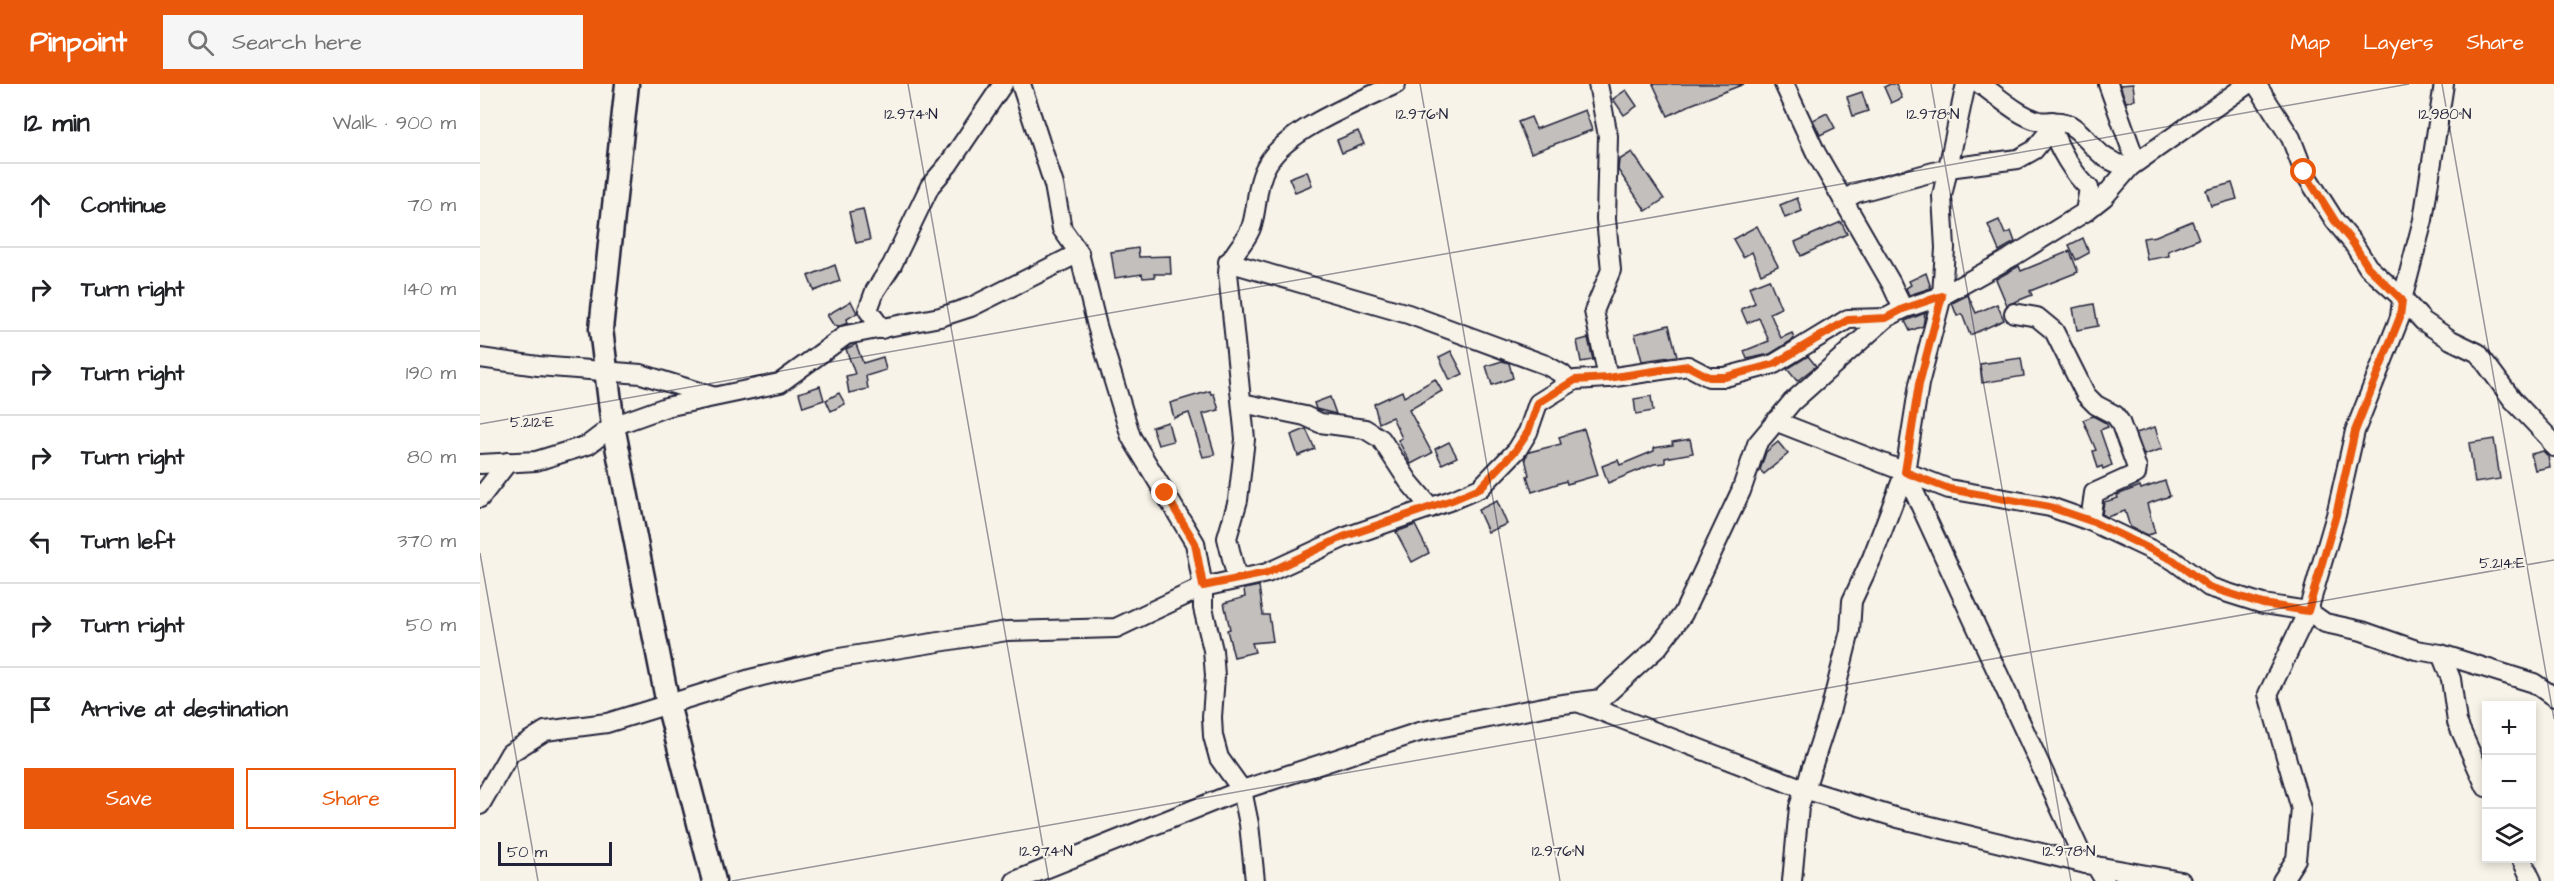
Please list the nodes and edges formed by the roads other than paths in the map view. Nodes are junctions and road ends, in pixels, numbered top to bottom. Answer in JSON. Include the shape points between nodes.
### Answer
{"nodes":[{"id":1,"x":627,"y":84,"type":"edge"},
{"id":2,"x":1003,"y":84,"type":"edge"},
{"id":3,"x":1021,"y":84,"type":"edge"},
{"id":4,"x":1396,"y":84,"type":"edge"},
{"id":5,"x":1598,"y":84,"type":"edge"},
{"id":6,"x":1785,"y":84,"type":"edge"},
{"id":7,"x":1981,"y":84,"type":"edge"},
{"id":8,"x":2108,"y":84,"type":"edge"},
{"id":9,"x":2248,"y":84,"type":"edge"},
{"id":10,"x":2256,"y":84,"type":"edge"},
{"id":11,"x":2444,"y":84,"type":"edge"},
{"id":12,"x":2052,"y":124,"type":"junction"},
{"id":13,"x":2133,"y":165,"type":"junction"},
{"id":14,"x":1948,"y":168,"type":"junction"},
{"id":15,"x":1843,"y":200,"type":"junction"},
{"id":16,"x":2085,"y":212,"type":"junction"},
{"id":17,"x":1079,"y":253,"type":"junction"},
{"id":18,"x":1228,"y":262,"type":"junction"},
{"id":19,"x":1942,"y":296,"type":"junction"},
{"id":20,"x":2402,"y":300,"type":"junction"},
{"id":21,"x":1903,"y":309,"type":"junction"},
{"id":22,"x":2014,"y":313,"type":"dead end"},
{"id":23,"x":1886,"y":318,"type":"junction"},
{"id":24,"x":882,"y":329,"type":"junction"},
{"id":25,"x":480,"y":358,"type":"edge"},
{"id":26,"x":606,"y":373,"type":"junction"},
{"id":27,"x":1608,"y":378,"type":"junction"},
{"id":28,"x":1570,"y":383,"type":"junction"},
{"id":29,"x":714,"y":396,"type":"junction"},
{"id":30,"x":1242,"y":403,"type":"junction"},
{"id":31,"x":1775,"y":421,"type":"junction"},
{"id":32,"x":613,"y":426,"type":"junction"},
{"id":33,"x":2554,"y":447,"type":"edge"},
{"id":34,"x":508,"y":462,"type":"junction"},
{"id":35,"x":480,"y":464,"type":"edge"},
{"id":36,"x":1905,"y":472,"type":"junction"},
{"id":37,"x":480,"y":498,"type":"edge"},
{"id":38,"x":1431,"y":508,"type":"junction"},
{"id":39,"x":2091,"y":521,"type":"junction"},
{"id":40,"x":1238,"y":579,"type":"junction"},
{"id":41,"x":1203,"y":586,"type":"junction"},
{"id":42,"x":2308,"y":611,"type":"junction"},
{"id":43,"x":2441,"y":654,"type":"junction"},
{"id":44,"x":2554,"y":698,"type":"edge"},
{"id":45,"x":1577,"y":702,"type":"junction"},
{"id":46,"x":668,"y":704,"type":"junction"},
{"id":47,"x":2482,"y":776,"type":"edge"},
{"id":48,"x":1804,"y":789,"type":"junction"},
{"id":49,"x":1242,"y":790,"type":"junction"},
{"id":50,"x":480,"y":805,"type":"edge"},
{"id":51,"x":2523,"y":863,"type":"edge"},
{"id":52,"x":2096,"y":870,"type":"edge"},
{"id":53,"x":714,"y":881,"type":"edge"},
{"id":54,"x":1015,"y":881,"type":"edge"},
{"id":55,"x":1255,"y":881,"type":"edge"},
{"id":56,"x":1792,"y":881,"type":"edge"},
{"id":57,"x":2181,"y":881,"type":"edge"},
{"id":58,"x":2282,"y":881,"type":"edge"},
{"id":59,"x":2532,"y":881,"type":"edge"}],
"edges":[{"from":1,"to":26,"type":"main road","via":[[601,329]]},
{"from":2,"to":24,"type":"street","via":[[930,186],[875,291],[868,310]]},
{"from":3,"to":17,"type":"street","via":[[1054,185],[1062,229]]},
{"from":4,"to":18,"type":"street","via":[[1320,120],[1284,144],[1268,163],[1255,197],[1252,226]]},
{"from":5,"to":27,"type":"street","via":[[1608,136],[1606,219],[1611,270],[1594,311]]},
{"from":6,"to":15,"type":"street","via":[[1816,153]]},
{"from":7,"to":12,"type":"street","via":[[2021,113]]},
{"from":7,"to":14,"type":"street"},
{"from":8,"to":13,"type":"street"},
{"from":9,"to":13,"type":"street"},
{"from":10,"to":20,"type":"street","via":[[2291,138],[2304,172],[2335,221],[2374,274]]},
{"from":11,"to":20,"type":"street","via":[[2423,220]]},
{"from":12,"to":13,"type":"street","via":[[2073,127],[2100,155]]},
{"from":12,"to":14,"type":"street","via":[[2031,153],[2018,159]]},
{"from":12,"to":16,"type":"street","via":[[2062,153],[2090,188]]},
{"from":13,"to":16,"type":"street"},
{"from":14,"to":15,"type":"street"},
{"from":14,"to":19,"type":"street","via":[[1942,196]]},
{"from":15,"to":21,"type":"street"},
{"from":16,"to":19,"type":"street"},
{"from":17,"to":24,"type":"street","via":[[971,307]]},
{"from":17,"to":41,"type":"street","via":[[1131,437],[1195,543]]},
{"from":18,"to":28,"type":"street","via":[[1408,314],[1546,365]]},
{"from":18,"to":30,"type":"street"},
{"from":19,"to":21,"type":"street"},
{"from":19,"to":36,"type":"street","via":[[1919,384]]},
{"from":20,"to":33,"type":"street","via":[[2429,326],[2478,353]]},
{"from":20,"to":42,"type":"street","via":[[2400,317],[2355,431]]},
{"from":21,"to":23,"type":"street"},
{"from":22,"to":39,"type":"street","via":[[2037,317],[2054,331],[2086,395],[2115,415],[2137,468],[2136,474],[2094,493]]},
{"from":23,"to":27,"type":"street","via":[[1848,320],[1774,364],[1725,377],[1709,377],[1688,366]]},
{"from":23,"to":31,"type":"street"},
{"from":24,"to":29,"type":"street","via":[[846,335],[780,383]]},
{"from":25,"to":26,"type":"street"},
{"from":26,"to":29,"type":"street","via":[[641,374]]},
{"from":26,"to":32,"type":"main road"},
{"from":27,"to":28,"type":"street"},
{"from":28,"to":38,"type":"street","via":[[1538,403],[1528,432],[1516,450],[1480,488]]},
{"from":29,"to":32,"type":"street","via":[[666,407]]},
{"from":30,"to":38,"type":"street","via":[[1305,416],[1320,423],[1365,429],[1381,440]]},
{"from":30,"to":40,"type":"street","via":[[1245,439],[1238,500],[1227,538]]},
{"from":31,"to":36,"type":"street"},
{"from":31,"to":45,"type":"street","via":[[1757,444],[1741,491],[1683,614],[1658,647],[1601,699]]},
{"from":32,"to":34,"type":"street","via":[[588,445],[536,461]]},
{"from":32,"to":46,"type":"main road"},
{"from":34,"to":35,"type":"street"},
{"from":34,"to":37,"type":"street"},
{"from":36,"to":39,"type":"street","via":[[1949,489],[2050,507]]},
{"from":36,"to":48,"type":"street","via":[[1852,601],[1850,631],[1830,712]]},
{"from":36,"to":52,"type":"street"},
{"from":38,"to":40,"type":"street","via":[[1343,537],[1267,573]]},
{"from":39,"to":42,"type":"street","via":[[2173,560],[2209,587],[2263,604]]},
{"from":40,"to":41,"type":"street"},
{"from":41,"to":46,"type":"street","via":[[1116,628],[1007,631],[833,659]]},
{"from":41,"to":49,"type":"street","via":[[1215,676],[1214,743],[1219,758]]},
{"from":42,"to":43,"type":"street","via":[[2325,623]]},
{"from":42,"to":58,"type":"street","via":[[2268,694],[2301,809],[2296,859]]},
{"from":43,"to":44,"type":"street","via":[[2534,683]]},
{"from":43,"to":47,"type":"street","via":[[2451,679],[2457,722]]},
{"from":45,"to":48,"type":"street"},
{"from":45,"to":49,"type":"street","via":[[1419,732]]},
{"from":46,"to":50,"type":"street","via":[[606,723],[545,731],[510,753]]},
{"from":46,"to":53,"type":"main road"},
{"from":48,"to":52,"type":"street"},
{"from":48,"to":56,"type":"street"},
{"from":49,"to":54,"type":"street"},
{"from":49,"to":55,"type":"street"},
{"from":51,"to":59,"type":"street"},
{"from":52,"to":57,"type":"street"}]}
